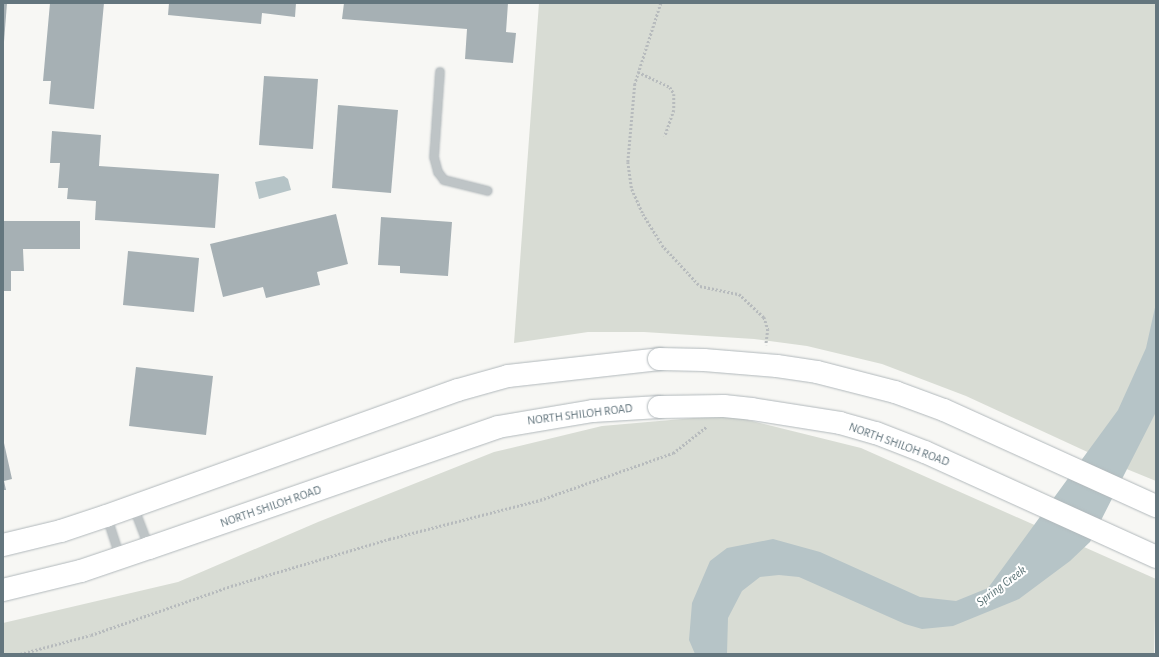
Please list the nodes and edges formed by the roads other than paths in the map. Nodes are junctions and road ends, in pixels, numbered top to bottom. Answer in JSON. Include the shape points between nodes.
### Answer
{"nodes":[{"id":1,"x":440,"y":72,"type":"dead end"},
{"id":2,"x":488,"y":191,"type":"dead end"},
{"id":3,"x":134,"y":506,"type":"junction"},
{"id":4,"x":1156,"y":506,"type":"edge"},
{"id":5,"x":106,"y":516,"type":"junction"},
{"id":6,"x":3,"y":545,"type":"edge"},
{"id":7,"x":149,"y":548,"type":"junction"},
{"id":8,"x":1156,"y":557,"type":"edge"},
{"id":9,"x":120,"y":558,"type":"junction"},
{"id":10,"x":3,"y":590,"type":"edge"}],
"edges":[{"from":1,"to":2,"type":"lane","via":[[434,158],[438,172],[444,180]]},
{"from":3,"to":4,"type":"main road","bridge":true,"via":[[458,390],[508,376],[659,359],[777,366],[817,372],[895,392],[944,410]]},
{"from":3,"to":5,"type":"main road"},
{"from":3,"to":7,"type":"lane"},
{"from":5,"to":6,"type":"main road","via":[[61,531]]},
{"from":5,"to":9,"type":"lane"},
{"from":7,"to":8,"type":"main road","name":"NORTH SHILOH ROAD","bridge":true,"via":[[498,427],[593,411],[724,406],[840,423],[876,434],[925,452]]},
{"from":7,"to":9,"type":"main road","name":"NORTH SHILOH ROAD"},
{"from":9,"to":10,"type":"main road","name":"NORTH SHILOH ROAD"}]}
